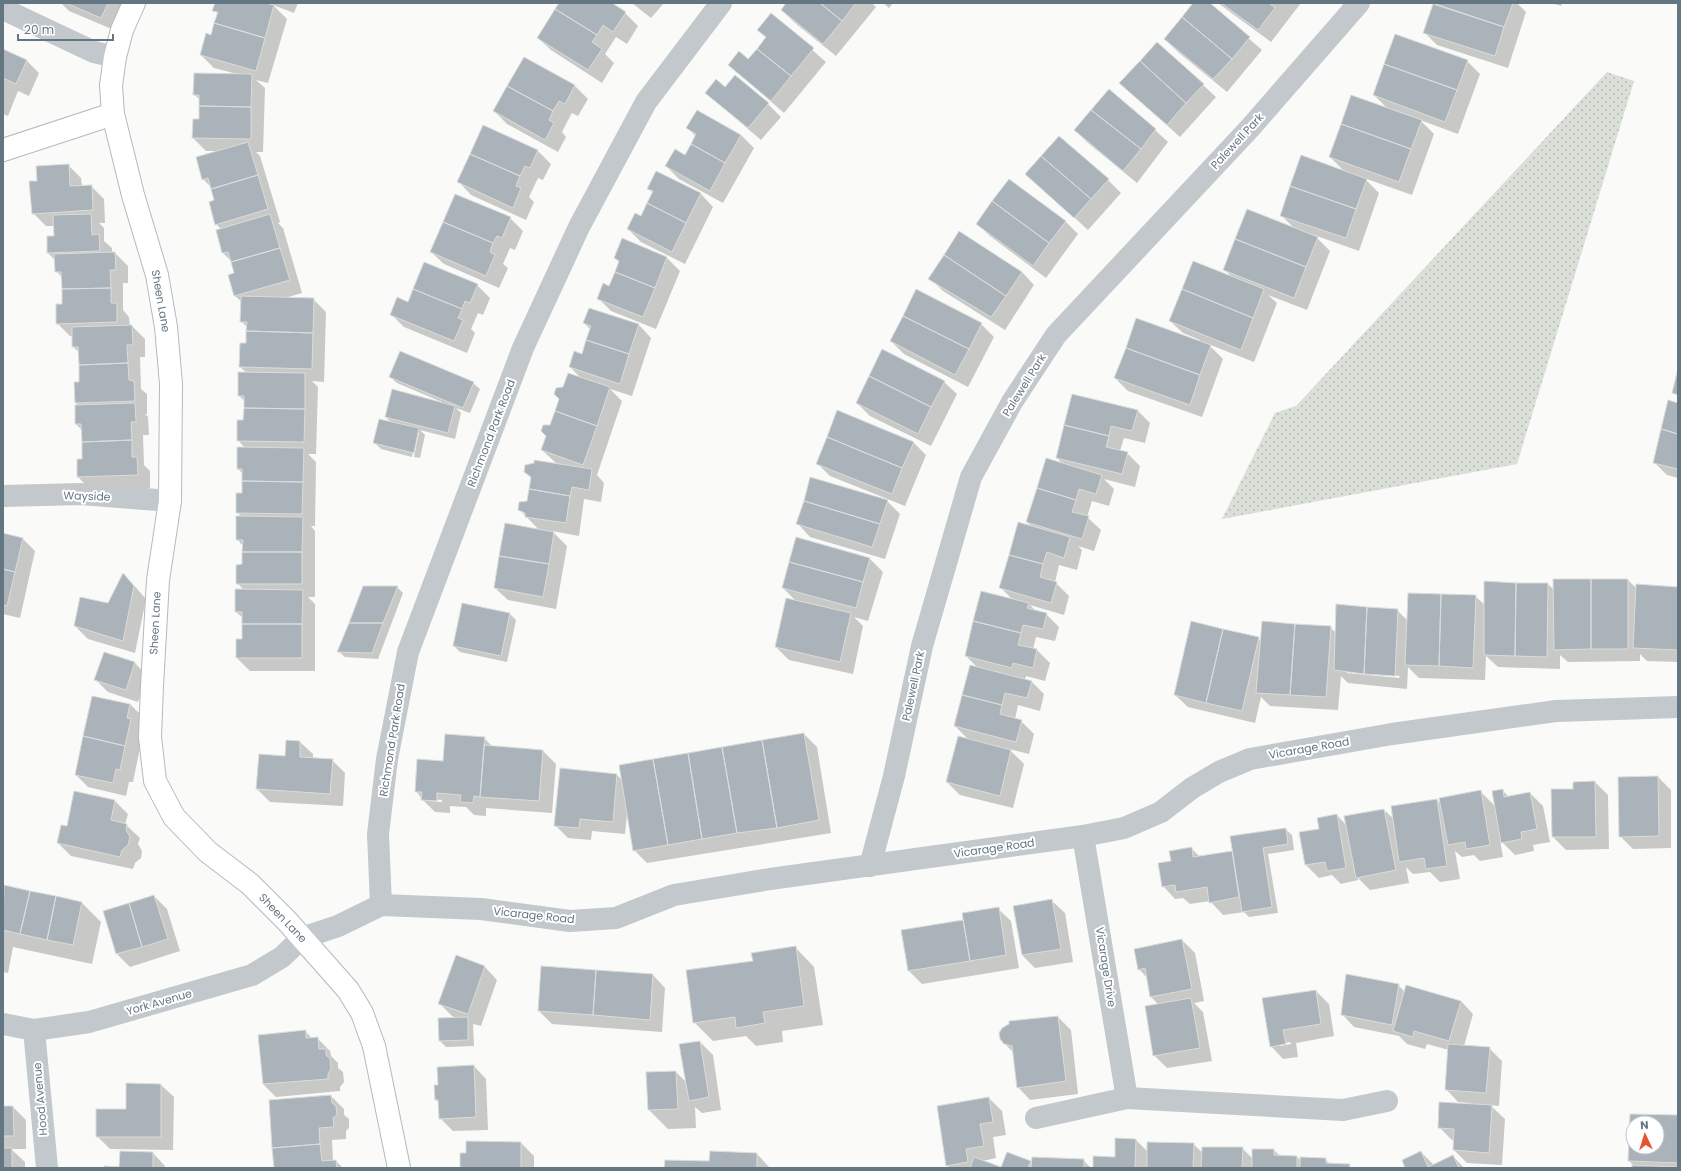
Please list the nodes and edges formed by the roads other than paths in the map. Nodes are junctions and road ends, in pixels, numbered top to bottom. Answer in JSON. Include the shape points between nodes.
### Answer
{"nodes":[{"id":1,"x":134,"y":3,"type":"edge"},
{"id":2,"x":721,"y":3,"type":"edge"},
{"id":3,"x":1359,"y":3,"type":"edge"},
{"id":4,"x":3,"y":8,"type":"edge"},
{"id":5,"x":115,"y":57,"type":"junction"},
{"id":6,"x":113,"y":114,"type":"junction"},
{"id":7,"x":3,"y":150,"type":"edge"},
{"id":8,"x":3,"y":496,"type":"edge"},
{"id":9,"x":170,"y":501,"type":"junction"},
{"id":10,"x":1678,"y":707,"type":"edge"},
{"id":11,"x":1083,"y":836,"type":"junction"},
{"id":12,"x":870,"y":866,"type":"junction"},
{"id":13,"x":381,"y":905,"type":"junction"},
{"id":14,"x":302,"y":938,"type":"junction"},
{"id":15,"x":3,"y":1024,"type":"edge"},
{"id":16,"x":34,"y":1030,"type":"junction"},
{"id":17,"x":1127,"y":1098,"type":"junction"},
{"id":18,"x":1387,"y":1101,"type":"dead end"},
{"id":19,"x":1036,"y":1118,"type":"dead end"},
{"id":20,"x":47,"y":1168,"type":"edge"},
{"id":21,"x":399,"y":1168,"type":"edge"}],
"edges":[{"from":1,"to":5,"type":"main road","name":"Sheen Lane","via":[[122,30]]},
{"from":2,"to":13,"type":"street","name":"Richmond Park Road","via":[[646,102],[579,227],[523,348],[408,652],[387,759],[378,834]]},
{"from":3,"to":12,"type":"street","name":"Palewell Park","via":[[1250,128],[1056,335],[1012,402],[971,477],[922,646],[894,776]]},
{"from":4,"to":5,"type":"street","via":[[94,52]]},
{"from":5,"to":6,"type":"main road","name":"Sheen Lane","via":[[111,85]]},
{"from":6,"to":7,"type":"main road"},
{"from":6,"to":9,"type":"main road","name":"Sheen Lane","via":[[133,194],[158,275],[166,327],[171,384]]},
{"from":8,"to":9,"type":"street","name":"Wayside","via":[[81,494]]},
{"from":9,"to":14,"type":"main road","name":"Sheen Lane","via":[[158,580],[152,686],[150,737],[155,781],[174,817],[208,852],[250,884]]},
{"from":10,"to":11,"type":"street","name":"Vicarage Road","via":[[1556,711],[1392,734],[1250,759],[1219,772],[1161,812],[1124,828]]},
{"from":11,"to":12,"type":"street","name":"Vicarage Road"},
{"from":11,"to":17,"type":"street","name":"Vicarage Drive"},
{"from":12,"to":13,"type":"street","name":"Vicarage Road","via":[[674,895],[616,918],[570,921],[481,909]]},
{"from":13,"to":14,"type":"street","name":"Vicarage Road","via":[[338,926]]},
{"from":14,"to":16,"type":"street","name":"York Avenue","via":[[282,957],[252,976],[89,1022]]},
{"from":14,"to":21,"type":"main road","name":"Sheen Lane","via":[[348,990],[362,1013],[374,1046]]},
{"from":15,"to":16,"type":"street","name":"York Avenue"},
{"from":16,"to":20,"type":"street","name":"Hood Avenue"},
{"from":17,"to":18,"type":"street","via":[[1343,1110]]},
{"from":17,"to":19,"type":"street"}]}
